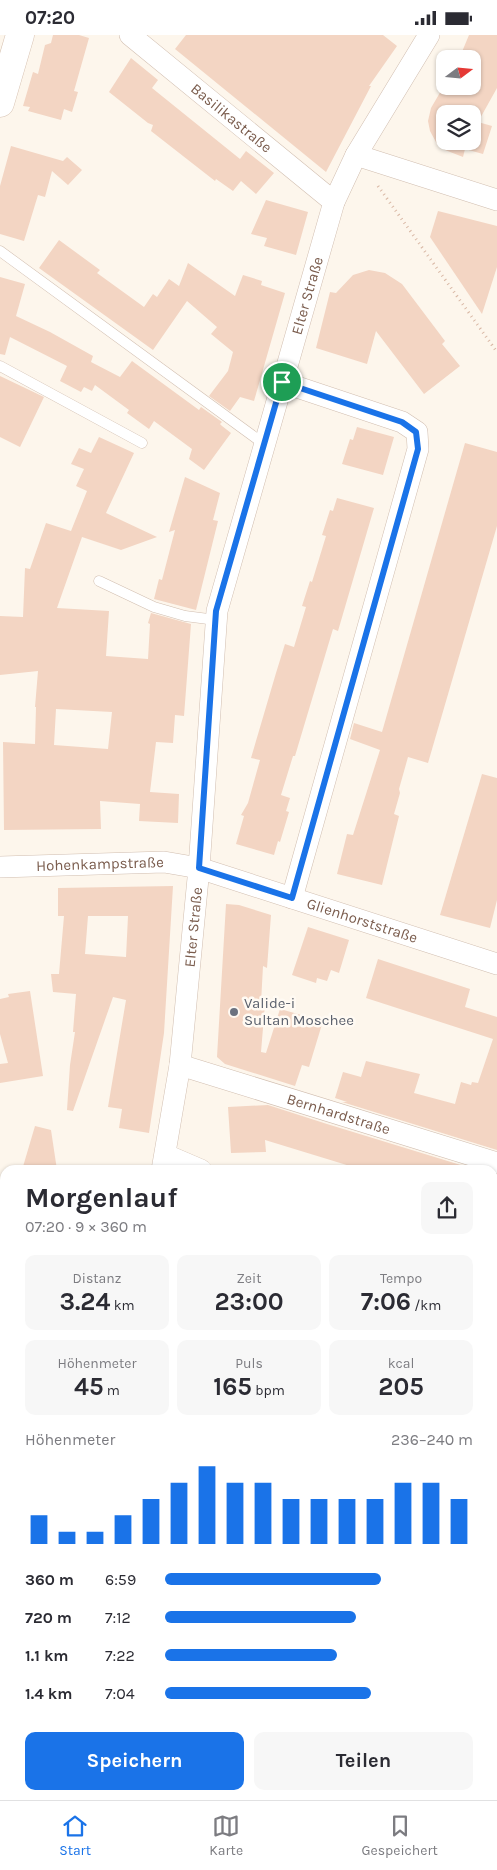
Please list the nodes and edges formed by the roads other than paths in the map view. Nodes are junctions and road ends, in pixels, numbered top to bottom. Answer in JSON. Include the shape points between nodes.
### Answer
{"nodes":[{"id":1,"x":20,"y":35,"type":"edge"},
{"id":2,"x":130,"y":35,"type":"edge"},
{"id":3,"x":430,"y":35,"type":"edge"},
{"id":4,"x":0,"y":103,"type":"edge"},
{"id":5,"x":356,"y":155,"type":"junction"},
{"id":6,"x":497,"y":200,"type":"edge"},
{"id":7,"x":334,"y":202,"type":"junction"},
{"id":8,"x":0,"y":251,"type":"edge"},
{"id":9,"x":0,"y":365,"type":"edge"},
{"id":10,"x":282,"y":382,"type":"junction"},
{"id":11,"x":142,"y":443,"type":"dead end"},
{"id":12,"x":264,"y":444,"type":"junction"},
{"id":13,"x":99,"y":581,"type":"dead end"},
{"id":14,"x":216,"y":621,"type":"junction"},
{"id":15,"x":0,"y":867,"type":"edge"},
{"id":16,"x":199,"y":868,"type":"junction"},
{"id":17,"x":292,"y":898,"type":"junction"},
{"id":18,"x":497,"y":964,"type":"edge"},
{"id":19,"x":180,"y":1065,"type":"junction"},
{"id":20,"x":164,"y":1162,"type":"edge"},
{"id":21,"x":497,"y":1163,"type":"edge"},
{"id":22,"x":178,"y":1165,"type":"edge"}],
"edges":[{"from":1,"to":4,"type":"main road"},
{"from":2,"to":7,"type":"street","name":"Basilikastraße"},
{"from":3,"to":5,"type":"street","name":"Elter Straße"},
{"from":5,"to":6,"type":"street"},
{"from":5,"to":7,"type":"street","name":"Elter Straße"},
{"from":7,"to":10,"type":"street","name":"Elter Straße"},
{"from":8,"to":12,"type":"lane"},
{"from":9,"to":11,"type":"lane"},
{"from":10,"to":12,"type":"street","name":"Elter Straße"},
{"from":10,"to":17,"type":"street","via":[[402,422],[416,432],[418,449]]},
{"from":12,"to":14,"type":"street","name":"Elter Straße","via":[[216,611]]},
{"from":13,"to":14,"type":"lane","via":[[154,607]]},
{"from":14,"to":16,"type":"street","name":"Elter Straße"},
{"from":15,"to":16,"type":"street","name":"Hohenkampstraße","via":[[164,862]]},
{"from":16,"to":17,"type":"street","name":"Glienhorststraße"},
{"from":16,"to":19,"type":"street","name":"Elter Straße"},
{"from":17,"to":18,"type":"street","name":"Glienhorststraße"},
{"from":19,"to":20,"type":"street","name":"Elter Straße"},
{"from":19,"to":21,"type":"street","name":"Bernhardstraße"},
{"from":20,"to":22,"type":"street"}]}
